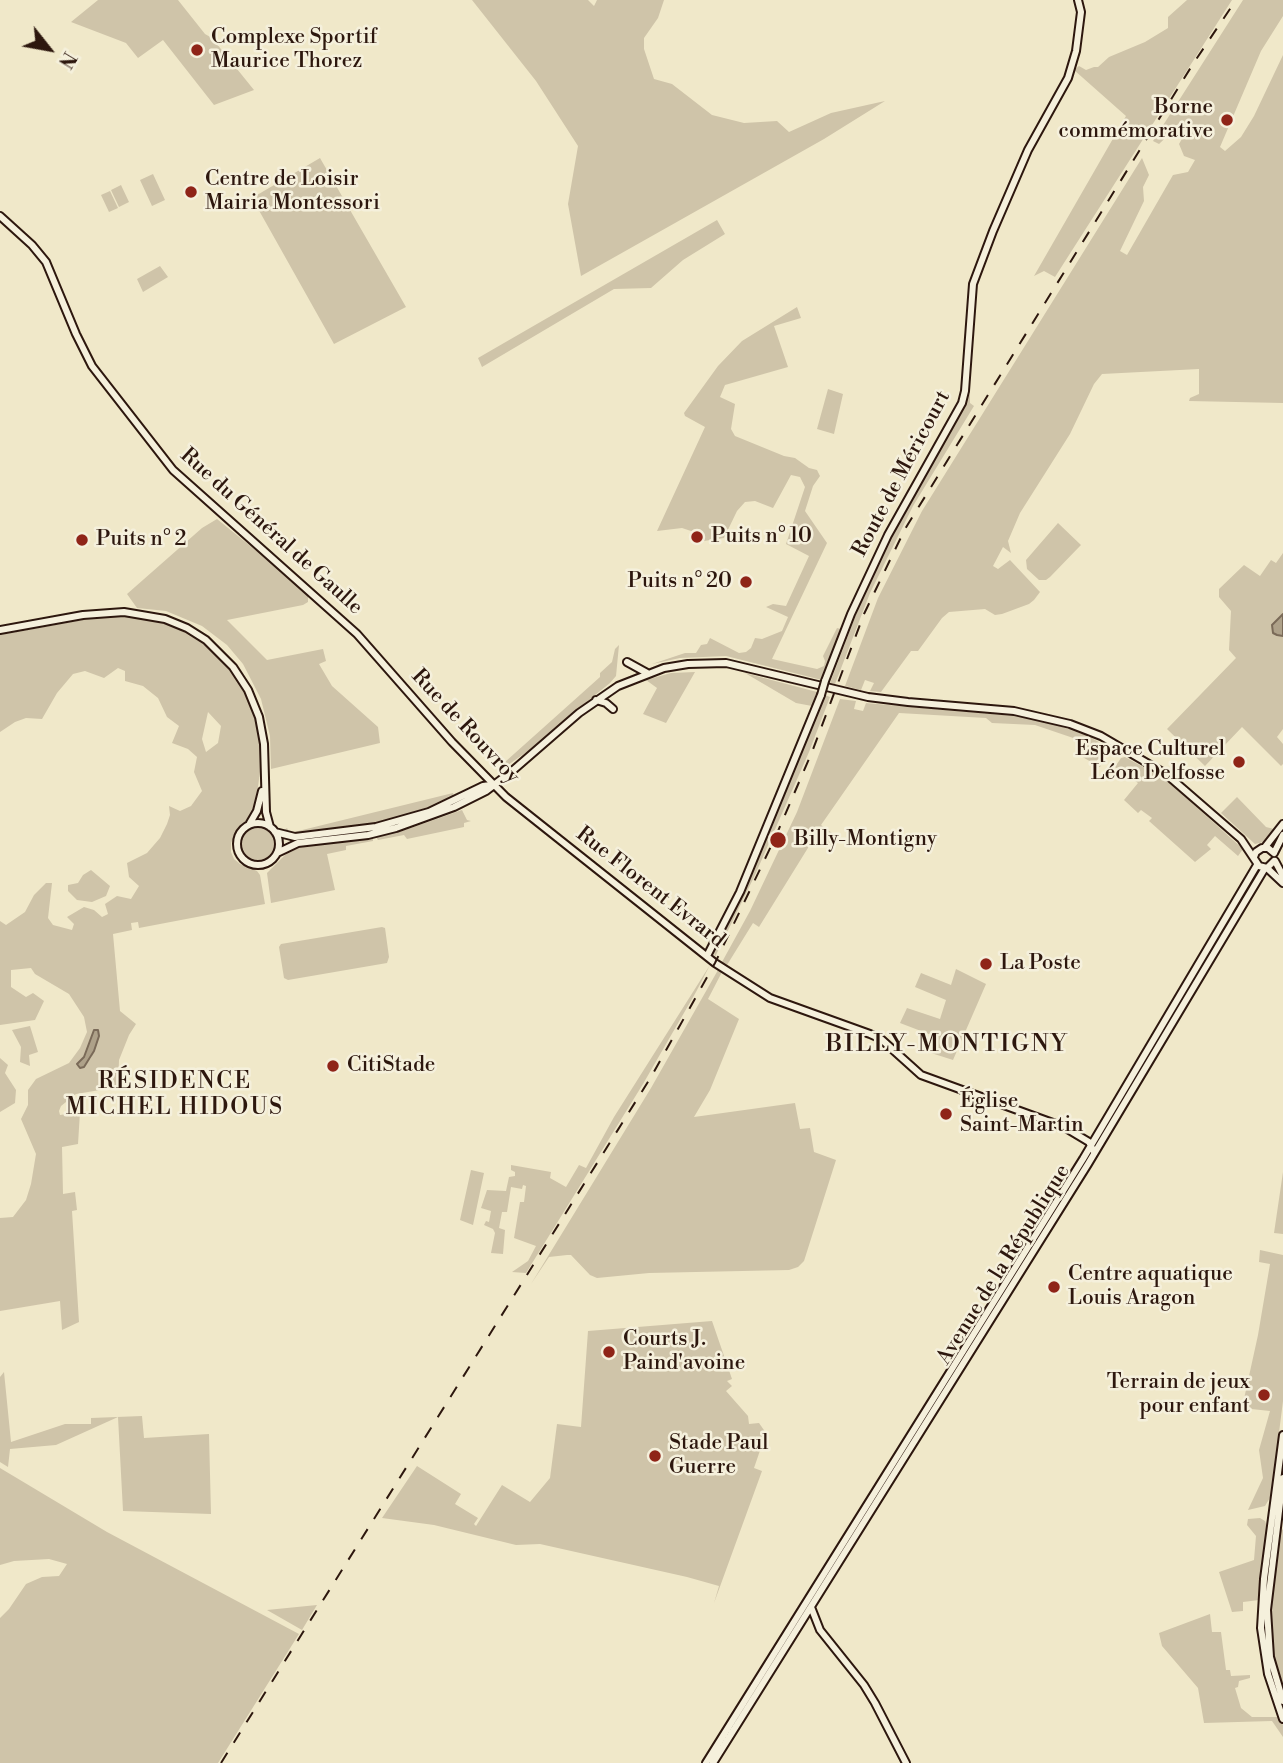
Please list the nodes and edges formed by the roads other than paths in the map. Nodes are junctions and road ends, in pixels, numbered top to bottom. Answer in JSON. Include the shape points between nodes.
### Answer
{"nodes":[{"id":1,"x":1078,"y":0,"type":"edge"},
{"id":2,"x":0,"y":216,"type":"edge"},
{"id":3,"x":0,"y":630,"type":"edge"},
{"id":4,"x":357,"y":634,"type":"joint"},
{"id":5,"x":627,"y":662,"type":"dead end"},
{"id":6,"x":647,"y":673,"type":"junction"},
{"id":7,"x":596,"y":700,"type":"junction"},
{"id":8,"x":613,"y":709,"type":"dead end"},
{"id":9,"x":264,"y":782,"type":"junction"},
{"id":10,"x":492,"y":784,"type":"junction"},
{"id":11,"x":250,"y":824,"type":"junction"},
{"id":12,"x":1283,"y":824,"type":"edge"},
{"id":13,"x":273,"y":830,"type":"junction"},
{"id":14,"x":1283,"y":835,"type":"edge"},
{"id":15,"x":555,"y":836,"type":"joint"},
{"id":16,"x":1241,"y":839,"type":"junction"},
{"id":17,"x":1262,"y":848,"type":"junction"},
{"id":18,"x":277,"y":853,"type":"junction"},
{"id":19,"x":1274,"y":853,"type":"junction"},
{"id":20,"x":1256,"y":861,"type":"junction"},
{"id":21,"x":1274,"y":861,"type":"junction"},
{"id":22,"x":1266,"y":868,"type":"junction"},
{"id":23,"x":1283,"y":877,"type":"edge"},
{"id":24,"x":1283,"y":883,"type":"edge"},
{"id":25,"x":707,"y":956,"type":"junction"},
{"id":26,"x":1093,"y":1149,"type":"junction"},
{"id":27,"x":1283,"y":1435,"type":"edge"},
{"id":28,"x":1283,"y":1478,"type":"edge"},
{"id":29,"x":1279,"y":1504,"type":"edge"},
{"id":30,"x":1278,"y":1517,"type":"edge"},
{"id":31,"x":808,"y":1599,"type":"junction"},
{"id":32,"x":803,"y":1607,"type":"junction"},
{"id":33,"x":811,"y":1607,"type":"junction"},
{"id":34,"x":804,"y":1620,"type":"junction"},
{"id":35,"x":820,"y":1630,"type":"junction"},
{"id":36,"x":1283,"y":1702,"type":"edge"},
{"id":37,"x":1283,"y":1719,"type":"edge"},
{"id":38,"x":706,"y":1763,"type":"edge"},
{"id":39,"x":713,"y":1763,"type":"edge"},
{"id":40,"x":906,"y":1763,"type":"edge"}],
"edges":[{"from":1,"to":25,"type":"main road","name":"Route de Méricourt","bridge":true,"via":[[1081,12],[1068,78],[1028,150],[973,284],[962,403],[888,535],[851,614],[740,892]]},
{"from":2,"to":4,"type":"main road","name":"Rue du Général de Gaulle","via":[[47,262],[92,366],[173,470]]},
{"from":3,"to":9,"type":"main road","via":[[99,613],[138,613],[196,633],[233,667],[248,690],[264,744]]},
{"from":4,"to":10,"type":"main road","name":"Rue de Rouvroy"},
{"from":5,"to":6,"type":"main road"},
{"from":6,"to":7,"type":"main road"},
{"from":6,"to":16,"type":"main road","via":[[688,664],[726,663],[868,697],[1054,719],[1101,736],[1166,774]]},
{"from":7,"to":8,"type":"main road"},
{"from":7,"to":10,"type":"main road","via":[[524,763]]},
{"from":9,"to":11,"type":"main road"},
{"from":9,"to":13,"type":"main road","via":[[266,812]]},
{"from":10,"to":13,"type":"main road","via":[[417,816],[376,827],[303,836]]},
{"from":10,"to":15,"type":"main road","name":"Rue de Rouvroy"},
{"from":10,"to":18,"type":"main road","via":[[474,798],[413,823],[368,835],[298,843]]},
{"from":11,"to":13,"type":"main road","via":[[261,823]]},
{"from":11,"to":18,"type":"main road","via":[[236,841],[241,858],[261,865]]},
{"from":12,"to":17,"type":"main road"},
{"from":13,"to":18,"type":"main road","via":[[279,840]]},
{"from":14,"to":19,"type":"main road"},
{"from":15,"to":25,"type":"main road","name":"Rue Florent Evrard"},
{"from":16,"to":17,"type":"main road"},
{"from":16,"to":20,"type":"main road"},
{"from":17,"to":19,"type":"main road"},
{"from":17,"to":20,"type":"main road","name":"Avenue de la République"},
{"from":19,"to":21,"type":"main road"},
{"from":20,"to":22,"type":"main road"},
{"from":20,"to":26,"type":"main road","name":"Avenue de la République"},
{"from":21,"to":22,"type":"main road","name":"Avenue de la République"},
{"from":21,"to":23,"type":"main road"},
{"from":22,"to":24,"type":"main road"},
{"from":22,"to":26,"type":"main road","name":"Avenue de la République"},
{"from":25,"to":26,"type":"main road","name":"Rue Florent Evrard","via":[[778,1002],[863,1031],[887,1044],[921,1075],[1064,1127]]},
{"from":26,"to":31,"type":"main road","name":"Avenue de la République"},
{"from":26,"to":33,"type":"main road","name":"Avenue de la République"},
{"from":27,"to":29,"type":"main road"},
{"from":28,"to":29,"type":"main road"},
{"from":29,"to":30,"type":"main road"},
{"from":30,"to":36,"type":"main road","via":[[1268,1628],[1270,1657]]},
{"from":30,"to":37,"type":"main road","via":[[1264,1579],[1262,1634],[1270,1683]]},
{"from":31,"to":32,"type":"main road","name":"Avenue de la République"},
{"from":31,"to":33,"type":"main road"},
{"from":32,"to":34,"type":"main road"},
{"from":32,"to":38,"type":"main road","name":"Avenue de la République"},
{"from":33,"to":34,"type":"main road","name":"Avenue de la République"},
{"from":33,"to":35,"type":"main road"},
{"from":34,"to":35,"type":"main road"},
{"from":34,"to":39,"type":"main road","name":"Avenue de la République"},
{"from":35,"to":40,"type":"main road","via":[[864,1685]]}]}
